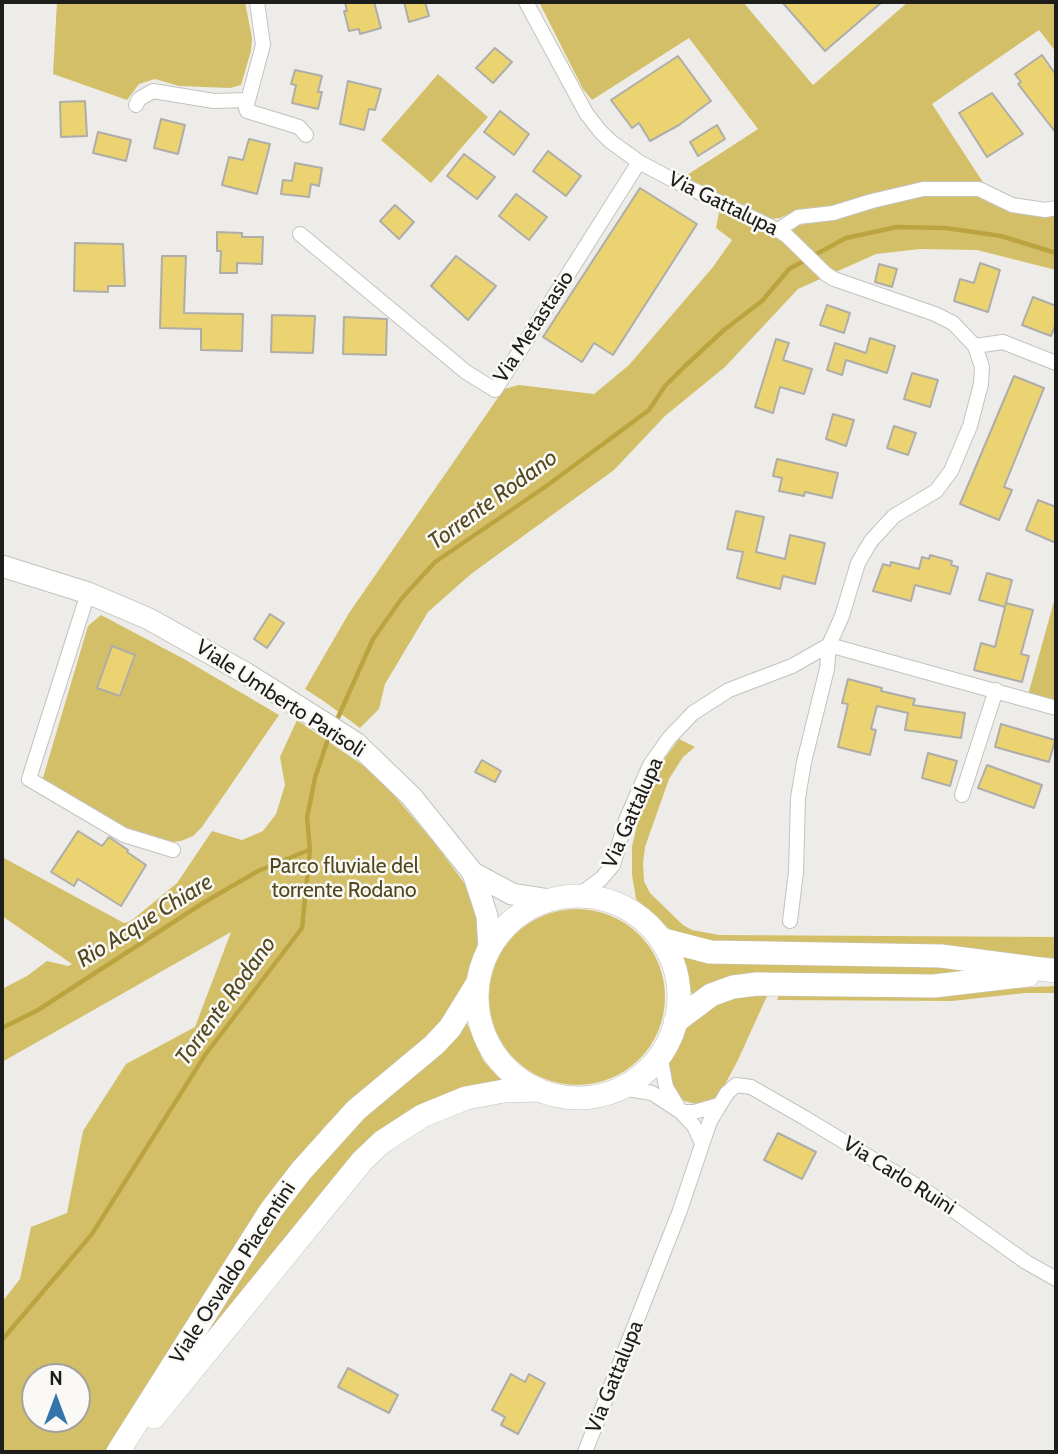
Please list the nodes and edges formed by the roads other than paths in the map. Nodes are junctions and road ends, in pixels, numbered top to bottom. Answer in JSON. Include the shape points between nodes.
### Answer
{"nodes":[{"id":1,"x":257,"y":2,"type":"edge"},
{"id":2,"x":526,"y":2,"type":"edge"},
{"id":3,"x":246,"y":100,"type":"junction"},
{"id":4,"x":136,"y":105,"type":"dead end"},
{"id":5,"x":306,"y":135,"type":"dead end"},
{"id":6,"x":639,"y":162,"type":"junction"},
{"id":7,"x":1056,"y":208,"type":"edge"},
{"id":8,"x":783,"y":233,"type":"junction"},
{"id":9,"x":300,"y":234,"type":"dead end"},
{"id":10,"x":975,"y":346,"type":"junction"},
{"id":11,"x":1056,"y":363,"type":"edge"},
{"id":12,"x":2,"y":566,"type":"edge"},
{"id":13,"x":88,"y":593,"type":"junction"},
{"id":14,"x":829,"y":645,"type":"junction"},
{"id":15,"x":996,"y":690,"type":"junction"},
{"id":16,"x":1056,"y":708,"type":"edge"},
{"id":17,"x":962,"y":794,"type":"dead end"},
{"id":18,"x":173,"y":850,"type":"dead end"},
{"id":19,"x":473,"y":873,"type":"junction"},
{"id":20,"x":578,"y":896,"type":"junction"},
{"id":21,"x":550,"y":900,"type":"junction"},
{"id":22,"x":790,"y":921,"type":"dead end"},
{"id":23,"x":660,"y":939,"type":"junction"},
{"id":24,"x":489,"y":948,"type":"junction"},
{"id":25,"x":1056,"y":972,"type":"edge"},
{"id":26,"x":477,"y":984,"type":"junction"},
{"id":27,"x":675,"y":1022,"type":"junction"},
{"id":28,"x":660,"y":1055,"type":"junction"},
{"id":29,"x":736,"y":1085,"type":"joint"},
{"id":30,"x":621,"y":1088,"type":"junction"},
{"id":31,"x":537,"y":1090,"type":"junction"},
{"id":32,"x":719,"y":1105,"type":"junction"},
{"id":33,"x":681,"y":1112,"type":"junction"},
{"id":34,"x":702,"y":1143,"type":"junction"},
{"id":35,"x":1056,"y":1279,"type":"edge"},
{"id":36,"x":118,"y":1452,"type":"edge"},
{"id":37,"x":126,"y":1452,"type":"edge"},
{"id":38,"x":586,"y":1452,"type":"edge"}],
"edges":[{"from":1,"to":3,"type":"street","via":[[263,45]]},
{"from":2,"to":6,"type":"street","name":"Via Gattalupa","via":[[586,113],[600,131]]},
{"from":3,"to":4,"type":"street","via":[[214,101],[153,91]]},
{"from":3,"to":5,"type":"street","via":[[247,111],[299,127]]},
{"from":6,"to":8,"type":"street","name":"Via Gattalupa"},
{"from":6,"to":9,"type":"street","name":"Via Metastasio","via":[[495,390],[466,372]]},
{"from":7,"to":8,"type":"street","via":[[1012,205],[979,189],[923,189],[833,213],[798,217]]},
{"from":8,"to":10,"type":"street","name":"Via Gattalupa","via":[[826,274],[953,323]]},
{"from":10,"to":11,"type":"street","via":[[1003,342]]},
{"from":10,"to":14,"type":"street","via":[[982,367],[981,384],[951,471],[936,491],[881,527],[864,551]]},
{"from":12,"to":13,"type":"main road","name":"Viale Umberto Parisoli"},
{"from":13,"to":18,"type":"street","via":[[29,779],[124,835]]},
{"from":13,"to":19,"type":"main road","name":"Viale Umberto Parisoli","via":[[178,634],[356,743],[412,797]]},
{"from":14,"to":15,"type":"street"},
{"from":14,"to":20,"type":"street","name":"Via Gattalupa","via":[[792,666],[729,690],[693,713],[650,765],[613,865]]},
{"from":14,"to":22,"type":"street","via":[[798,797]]},
{"from":15,"to":16,"type":"street"},
{"from":15,"to":17,"type":"street"},
{"from":19,"to":21,"type":"main road","name":"Viale Umberto Parisoli","via":[[512,894]]},
{"from":19,"to":24,"type":"main road","name":"Viale Umberto Parisoli","via":[[487,916]]},
{"from":20,"to":21,"type":"main road"},
{"from":20,"to":23,"type":"main road","via":[[610,901],[632,913]]},
{"from":21,"to":24,"type":"main road","via":[[521,913]]},
{"from":23,"to":25,"type":"main road","via":[[710,952],[941,956]]},
{"from":23,"to":27,"type":"main road","via":[[677,979]]},
{"from":24,"to":26,"type":"main road"},
{"from":25,"to":27,"type":"main road","via":[[934,986],[733,987],[711,995]]},
{"from":26,"to":31,"type":"main road","via":[[480,1025],[488,1044],[515,1076]]},
{"from":26,"to":36,"type":"main road","name":"Viale Osvaldo Piacentini","via":[[450,1028],[356,1110],[271,1210]]},
{"from":27,"to":28,"type":"main road"},
{"from":28,"to":30,"type":"main road"},
{"from":28,"to":33,"type":"street","via":[[666,1087]]},
{"from":29,"to":32,"type":"street","name":"Via Gattalupa"},
{"from":29,"to":35,"type":"street","name":"Via Carlo Ruini","via":[[751,1087],[932,1195]]},
{"from":30,"to":31,"type":"main road","via":[[586,1097]]},
{"from":30,"to":33,"type":"street","via":[[652,1093]]},
{"from":31,"to":37,"type":"main road","name":"Viale Osvaldo Piacentini","via":[[466,1098],[422,1116],[382,1142]]},
{"from":32,"to":33,"type":"street"},
{"from":32,"to":34,"type":"street","name":"Via Gattalupa"},
{"from":33,"to":34,"type":"street"},
{"from":34,"to":38,"type":"street","name":"Via Gattalupa"}]}
